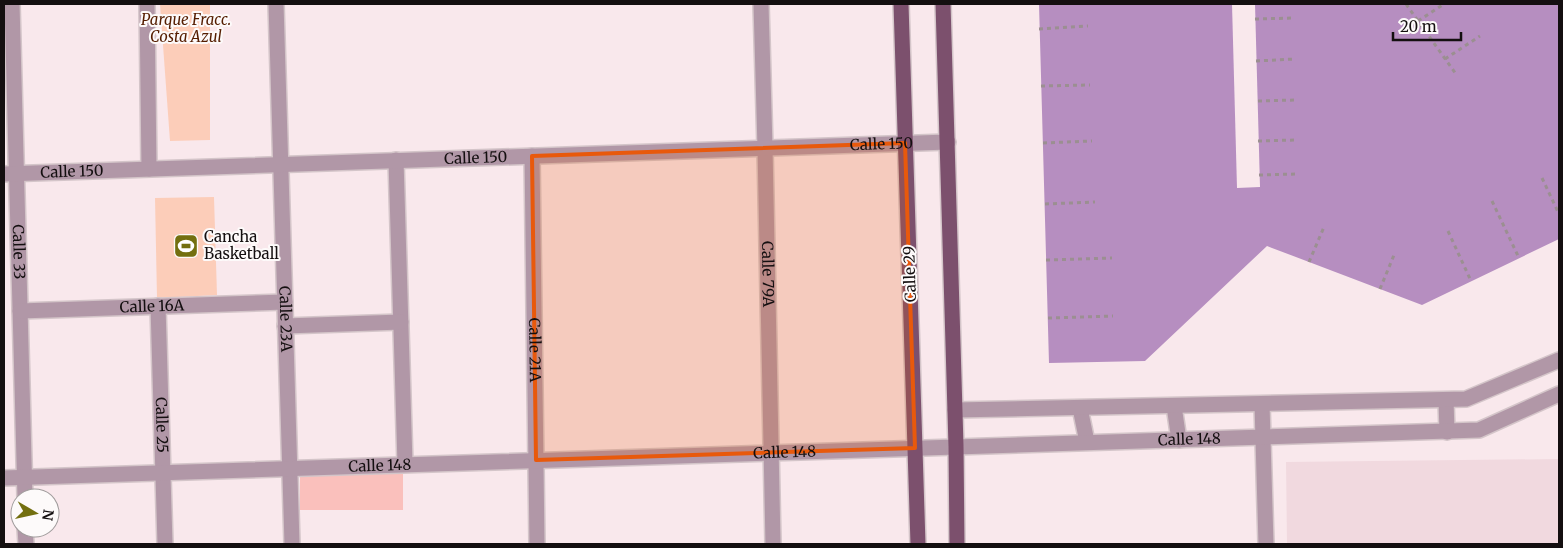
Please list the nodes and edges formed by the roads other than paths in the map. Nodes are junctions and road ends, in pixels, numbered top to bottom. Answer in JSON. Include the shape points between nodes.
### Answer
{"nodes":[{"id":1,"x":12,"y":4,"type":"edge"},
{"id":2,"x":147,"y":4,"type":"edge"},
{"id":3,"x":276,"y":4,"type":"edge"},
{"id":4,"x":761,"y":4,"type":"edge"},
{"id":5,"x":901,"y":4,"type":"edge"},
{"id":6,"x":943,"y":4,"type":"edge"},
{"id":7,"x":948,"y":142,"type":"junction"},
{"id":8,"x":905,"y":143,"type":"junction"},
{"id":9,"x":765,"y":148,"type":"junction"},
{"id":10,"x":532,"y":156,"type":"junction"},
{"id":11,"x":396,"y":160,"type":"junction"},
{"id":12,"x":280,"y":164,"type":"junction"},
{"id":13,"x":149,"y":169,"type":"junction"},
{"id":14,"x":10,"y":173,"type":"edge"},
{"id":15,"x":285,"y":302,"type":"junction"},
{"id":16,"x":158,"y":306,"type":"junction"},
{"id":17,"x":20,"y":310,"type":"junction"},
{"id":18,"x":401,"y":322,"type":"junction"},
{"id":19,"x":286,"y":326,"type":"junction"},
{"id":20,"x":1559,"y":360,"type":"edge"},
{"id":21,"x":1559,"y":394,"type":"edge"},
{"id":22,"x":1446,"y":400,"type":"junction"},
{"id":23,"x":1262,"y":404,"type":"junction"},
{"id":24,"x":1174,"y":406,"type":"junction"},
{"id":25,"x":1080,"y":408,"type":"junction"},
{"id":26,"x":955,"y":410,"type":"junction"},
{"id":27,"x":1447,"y":432,"type":"junction"},
{"id":28,"x":1264,"y":438,"type":"junction"},
{"id":29,"x":1178,"y":440,"type":"junction"},
{"id":30,"x":1086,"y":442,"type":"junction"},
{"id":31,"x":956,"y":446,"type":"junction"},
{"id":32,"x":915,"y":448,"type":"junction"},
{"id":33,"x":771,"y":452,"type":"junction"},
{"id":34,"x":536,"y":460,"type":"junction"},
{"id":35,"x":405,"y":464,"type":"junction"},
{"id":36,"x":290,"y":468,"type":"junction"},
{"id":37,"x":163,"y":472,"type":"junction"},
{"id":38,"x":24,"y":477,"type":"junction"},
{"id":39,"x":4,"y":478,"type":"edge"},
{"id":40,"x":25,"y":488,"type":"edge"},
{"id":41,"x":165,"y":544,"type":"edge"},
{"id":42,"x":292,"y":544,"type":"edge"},
{"id":43,"x":537,"y":544,"type":"edge"},
{"id":44,"x":774,"y":544,"type":"edge"},
{"id":45,"x":918,"y":544,"type":"edge"},
{"id":46,"x":957,"y":544,"type":"edge"},
{"id":47,"x":1266,"y":544,"type":"edge"}],
"edges":[{"from":1,"to":14,"type":"street","name":"Calle 33"},
{"from":2,"to":13,"type":"street"},
{"from":3,"to":12,"type":"street","name":"Calle 23A"},
{"from":4,"to":9,"type":"street","name":"Calle 79A"},
{"from":5,"to":8,"type":"main road","name":"Calle 29"},
{"from":6,"to":7,"type":"main road"},
{"from":7,"to":8,"type":"street","name":"Calle 150"},
{"from":7,"to":26,"type":"main road"},
{"from":8,"to":9,"type":"street","name":"Calle 150"},
{"from":8,"to":32,"type":"main road","name":"Calle 29"},
{"from":9,"to":10,"type":"street","name":"Calle 150"},
{"from":9,"to":33,"type":"street","name":"Calle 79A"},
{"from":10,"to":11,"type":"street","name":"Calle 150"},
{"from":10,"to":34,"type":"street","name":"Calle 21A"},
{"from":11,"to":12,"type":"street","name":"Calle 150"},
{"from":11,"to":18,"type":"street"},
{"from":12,"to":13,"type":"street","name":"Calle 150"},
{"from":12,"to":15,"type":"street","name":"Calle 23A"},
{"from":13,"to":14,"type":"street","name":"Calle 150"},
{"from":14,"to":17,"type":"street","name":"Calle 33"},
{"from":15,"to":16,"type":"street","name":"Calle 16A"},
{"from":15,"to":19,"type":"street","name":"Calle 23A"},
{"from":16,"to":17,"type":"street","name":"Calle 16A"},
{"from":16,"to":37,"type":"street","name":"Calle 25"},
{"from":17,"to":38,"type":"street","name":"Calle 33"},
{"from":18,"to":19,"type":"street"},
{"from":18,"to":35,"type":"street"},
{"from":19,"to":36,"type":"street","name":"Calle 23A"},
{"from":20,"to":22,"type":"street","via":[[1466,399]]},
{"from":21,"to":27,"type":"street","name":"Calle 148","via":[[1479,430]]},
{"from":22,"to":23,"type":"street"},
{"from":22,"to":27,"type":"street"},
{"from":23,"to":24,"type":"street"},
{"from":23,"to":28,"type":"street"},
{"from":24,"to":25,"type":"street"},
{"from":24,"to":29,"type":"street"},
{"from":25,"to":26,"type":"street"},
{"from":25,"to":30,"type":"street"},
{"from":26,"to":31,"type":"main road"},
{"from":27,"to":28,"type":"street","name":"Calle 148"},
{"from":28,"to":29,"type":"street","name":"Calle 148"},
{"from":28,"to":47,"type":"street"},
{"from":29,"to":30,"type":"street","name":"Calle 148"},
{"from":30,"to":31,"type":"street","name":"Calle 148"},
{"from":31,"to":32,"type":"street","name":"Calle 148"},
{"from":31,"to":46,"type":"main road"},
{"from":32,"to":33,"type":"street","name":"Calle 148"},
{"from":32,"to":45,"type":"main road","name":"Calle 29"},
{"from":33,"to":34,"type":"street","name":"Calle 148"},
{"from":33,"to":44,"type":"street","name":"Calle 79A"},
{"from":34,"to":35,"type":"street","name":"Calle 148"},
{"from":34,"to":43,"type":"street","name":"Calle 21A"},
{"from":35,"to":36,"type":"street","name":"Calle 148"},
{"from":36,"to":37,"type":"street","name":"Calle 148"},
{"from":36,"to":42,"type":"street","name":"Calle 23A"},
{"from":37,"to":38,"type":"street","name":"Calle 148"},
{"from":37,"to":41,"type":"street","name":"Calle 25"},
{"from":38,"to":39,"type":"street","name":"Calle 148"},
{"from":38,"to":40,"type":"street","name":"Calle 33"}]}
